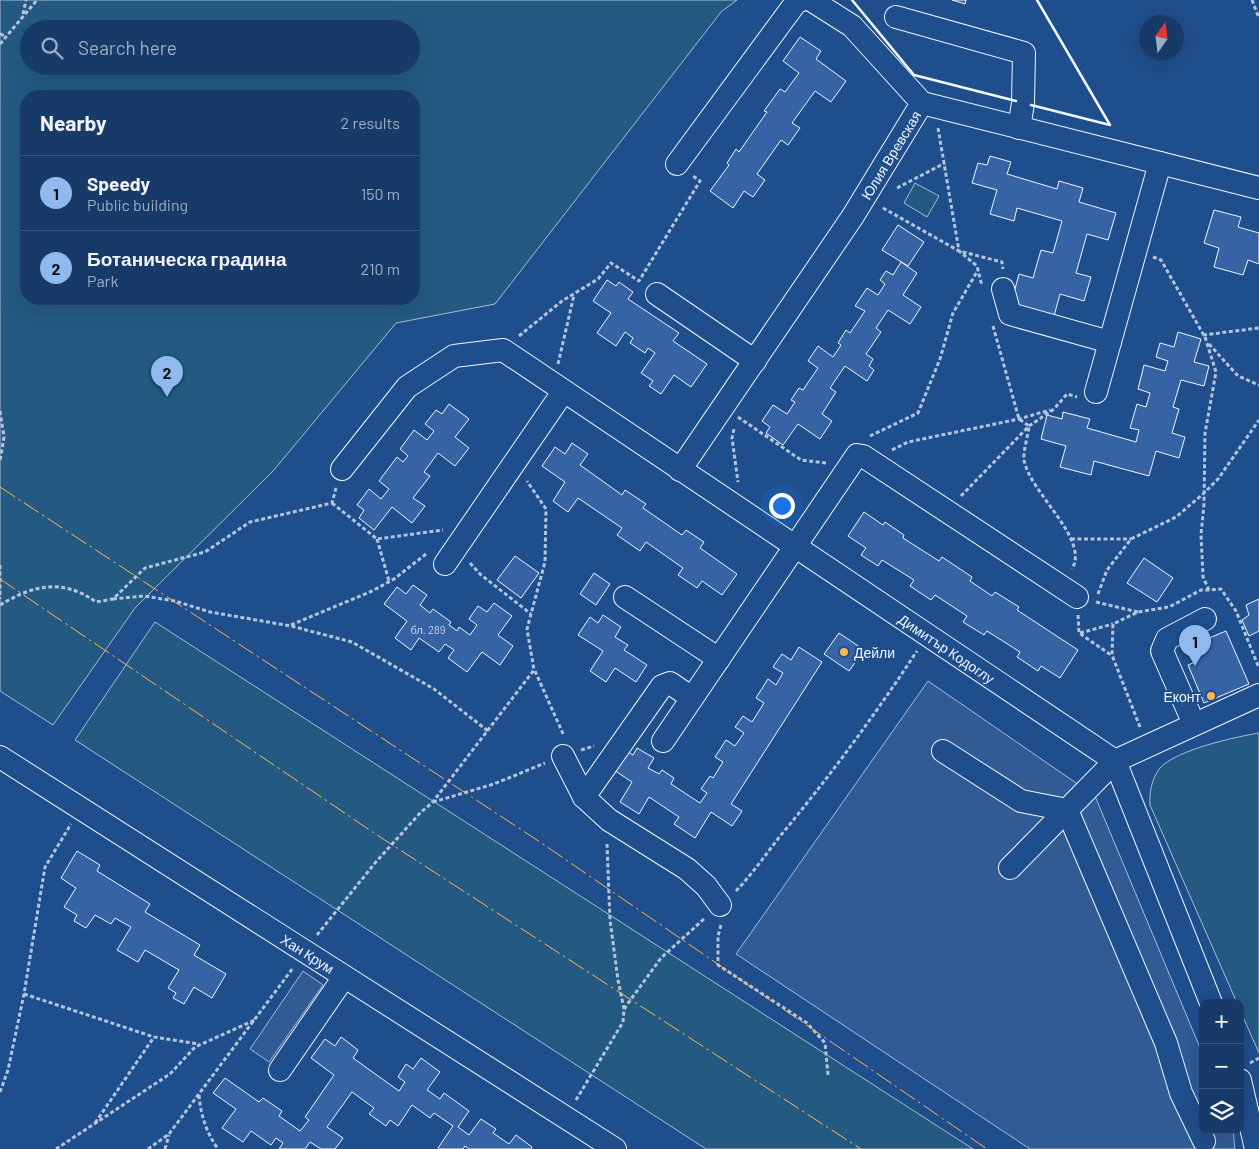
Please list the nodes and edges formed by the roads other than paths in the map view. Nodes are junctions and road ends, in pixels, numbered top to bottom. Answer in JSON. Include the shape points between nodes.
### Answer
{"nodes":[{"id":1,"x":802,"y":0,"type":"edge"},
{"id":2,"x":812,"y":0,"type":"edge"},
{"id":3,"x":896,"y":17,"type":"dead end"},
{"id":4,"x":931,"y":105,"type":"junction"},
{"id":5,"x":1019,"y":128,"type":"junction"},
{"id":6,"x":1160,"y":163,"type":"junction"},
{"id":7,"x":677,"y":164,"type":"road end"},
{"id":8,"x":1259,"y":188,"type":"edge"},
{"id":9,"x":993,"y":289,"type":"road end"},
{"id":10,"x":658,"y":294,"type":"dead end"},
{"id":11,"x":1110,"y":342,"type":"junction"},
{"id":12,"x":754,"y":361,"type":"junction"},
{"id":13,"x":563,"y":392,"type":"junction"},
{"id":14,"x":1096,"y":392,"type":"road end"},
{"id":15,"x":342,"y":469,"type":"road end"},
{"id":16,"x":680,"y":470,"type":"junction"},
{"id":17,"x":795,"y":546,"type":"junction"},
{"id":18,"x":449,"y":549,"type":"road end"},
{"id":19,"x":1069,"y":591,"type":"road end"},
{"id":20,"x":625,"y":597,"type":"dead end"},
{"id":21,"x":1205,"y":620,"type":"dead end"},
{"id":22,"x":719,"y":659,"type":"junction"},
{"id":23,"x":1259,"y":695,"type":"edge"},
{"id":24,"x":692,"y":698,"type":"junction"},
{"id":25,"x":1194,"y":724,"type":"junction"},
{"id":26,"x":664,"y":741,"type":"dead end"},
{"id":27,"x":943,"y":751,"type":"dead end"},
{"id":28,"x":567,"y":755,"type":"road end"},
{"id":29,"x":0,"y":758,"type":"edge"},
{"id":30,"x":1115,"y":761,"type":"junction"},
{"id":31,"x":584,"y":797,"type":"junction"},
{"id":32,"x":1067,"y":810,"type":"junction"},
{"id":33,"x":1010,"y":868,"type":"dead end"},
{"id":34,"x":724,"y":902,"type":"road end"},
{"id":35,"x":344,"y":977,"type":"junction"},
{"id":36,"x":1209,"y":999,"type":"edge"},
{"id":37,"x":280,"y":1070,"type":"dead end"},
{"id":38,"x":1242,"y":1089,"type":"edge"},
{"id":39,"x":1204,"y":1141,"type":"dead end"},
{"id":40,"x":615,"y":1149,"type":"edge"},
{"id":41,"x":1256,"y":1149,"type":"edge"}],
"edges":[{"from":1,"to":7,"type":"street","via":[[797,0]]},
{"from":2,"to":4,"type":"street","via":[[852,26]]},
{"from":3,"to":5,"type":"street","via":[[1024,53]]},
{"from":4,"to":5,"type":"street","name":"Юлия Вревская"},
{"from":4,"to":12,"type":"street","name":"Юлия Вревская"},
{"from":5,"to":6,"type":"street","name":"Юлия Вревская"},
{"from":6,"to":8,"type":"street","name":"Юлия Вревская"},
{"from":6,"to":11,"type":"street"},
{"from":9,"to":11,"type":"street","via":[[1010,314]]},
{"from":10,"to":12,"type":"street"},
{"from":11,"to":14,"type":"street"},
{"from":12,"to":16,"type":"street","name":"Юлия Вревская","via":[[730,412]]},
{"from":13,"to":15,"type":"street","name":"Димитър Кодоглу","via":[[503,350],[454,356],[407,386]]},
{"from":13,"to":16,"type":"street","name":"Димитър Кодоглу"},
{"from":13,"to":18,"type":"street","via":[[514,464]]},
{"from":16,"to":17,"type":"street","name":"Димитър Кодоглу"},
{"from":17,"to":19,"type":"street","via":[[860,461],[949,512]]},
{"from":17,"to":22,"type":"street"},
{"from":17,"to":30,"type":"street","name":"Димитър Кодоглу"},
{"from":20,"to":22,"type":"street"},
{"from":21,"to":25,"type":"street","via":[[1167,639],[1162,651]]},
{"from":22,"to":24,"type":"street"},
{"from":23,"to":25,"type":"street"},
{"from":24,"to":26,"type":"street"},
{"from":24,"to":31,"type":"street","via":[[670,684],[662,686]]},
{"from":25,"to":30,"type":"street"},
{"from":27,"to":32,"type":"street","via":[[1021,801]]},
{"from":28,"to":31,"type":"street"},
{"from":29,"to":35,"type":"street","name":"Хан Крум"},
{"from":30,"to":32,"type":"street"},
{"from":30,"to":36,"type":"street"},
{"from":31,"to":34,"type":"street","via":[[610,820],[687,869]]},
{"from":32,"to":33,"type":"street"},
{"from":32,"to":39,"type":"street","via":[[1166,1043],[1180,1093]]},
{"from":35,"to":37,"type":"street"},
{"from":35,"to":40,"type":"street","name":"Хан Крум"},
{"from":38,"to":41,"type":"street"}]}
